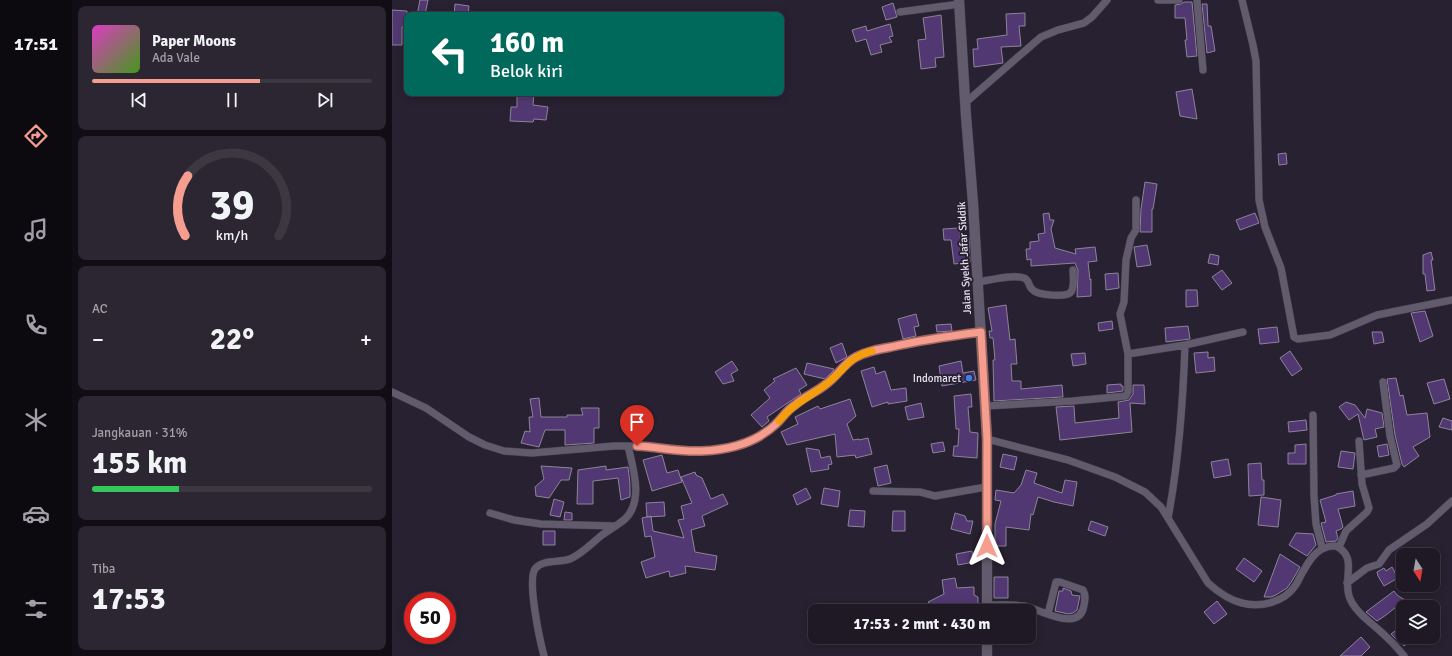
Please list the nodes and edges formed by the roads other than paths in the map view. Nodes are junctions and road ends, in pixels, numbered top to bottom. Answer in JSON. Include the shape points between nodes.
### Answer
{"nodes":[{"id":1,"x":1107,"y":0,"type":"edge"},
{"id":2,"x":1158,"y":0,"type":"edge"},
{"id":3,"x":1179,"y":0,"type":"edge"},
{"id":4,"x":1197,"y":0,"type":"edge"},
{"id":5,"x":1242,"y":0,"type":"edge"},
{"id":6,"x":960,"y":2,"type":"edge"},
{"id":7,"x":900,"y":12,"type":"dead end"},
{"id":8,"x":1203,"y":70,"type":"dead end"},
{"id":9,"x":965,"y":103,"type":"junction"},
{"id":10,"x":1136,"y":200,"type":"dead end"},
{"id":11,"x":1073,"y":270,"type":"dead end"},
{"id":12,"x":978,"y":282,"type":"junction"},
{"id":13,"x":1452,"y":300,"type":"edge"},
{"id":14,"x":981,"y":332,"type":"junction"},
{"id":15,"x":1243,"y":332,"type":"dead end"},
{"id":16,"x":1185,"y":345,"type":"junction"},
{"id":17,"x":1128,"y":354,"type":"junction"},
{"id":18,"x":1383,"y":382,"type":"dead end"},
{"id":19,"x":392,"y":392,"type":"edge"},
{"id":20,"x":985,"y":406,"type":"junction"},
{"id":21,"x":1313,"y":415,"type":"dead end"},
{"id":22,"x":987,"y":439,"type":"junction"},
{"id":23,"x":1359,"y":441,"type":"dead end"},
{"id":24,"x":628,"y":446,"type":"junction"},
{"id":25,"x":1361,"y":475,"type":"junction"},
{"id":26,"x":986,"y":487,"type":"junction"},
{"id":27,"x":873,"y":491,"type":"dead end"},
{"id":28,"x":1452,"y":501,"type":"edge"},
{"id":29,"x":490,"y":513,"type":"dead end"},
{"id":30,"x":1168,"y":518,"type":"junction"},
{"id":31,"x":615,"y":526,"type":"junction"},
{"id":32,"x":1339,"y":547,"type":"junction"},
{"id":33,"x":1322,"y":548,"type":"junction"},
{"id":34,"x":1347,"y":583,"type":"junction"},
{"id":35,"x":987,"y":604,"type":"edge"},
{"id":36,"x":1036,"y":610,"type":"edge"},
{"id":37,"x":1048,"y":614,"type":"junction"},
{"id":38,"x":987,"y":644,"type":"edge"},
{"id":39,"x":544,"y":656,"type":"edge"},
{"id":40,"x":987,"y":656,"type":"edge"},
{"id":41,"x":1404,"y":656,"type":"edge"}],
"edges":[{"from":1,"to":9,"type":"street","via":[[1084,23],[1041,37]]},
{"from":2,"to":3,"type":"street"},
{"from":4,"to":8,"type":"street"},
{"from":5,"to":13,"type":"street","via":[[1253,45],[1257,76],[1260,205],[1265,227],[1281,268],[1294,337],[1298,340],[1330,335],[1378,315]]},
{"from":6,"to":7,"type":"street"},
{"from":6,"to":9,"type":"main road","name":"Jalan Syekh Jafar Siddik"},
{"from":9,"to":12,"type":"main road","name":"Jalan Syekh Jafar Siddik"},
{"from":10,"to":17,"type":"street","via":[[1136,230],[1131,238],[1126,260],[1124,302],[1120,314]]},
{"from":11,"to":12,"type":"street","via":[[1073,287],[1066,295],[1034,292],[1027,280],[1022,277]]},
{"from":12,"to":14,"type":"main road","name":"Jalan Syekh Jafar Siddik"},
{"from":14,"to":20,"type":"main road","name":"Jalan Syekh Jafar Siddik"},
{"from":14,"to":24,"type":"street","via":[[924,339],[864,353],[846,364],[825,385],[795,404],[776,424],[745,444],[699,451]]},
{"from":15,"to":16,"type":"street"},
{"from":16,"to":17,"type":"street"},
{"from":16,"to":30,"type":"street","via":[[1180,441]]},
{"from":17,"to":20,"type":"street","via":[[1126,396]]},
{"from":18,"to":25,"type":"street","via":[[1390,436],[1397,465],[1394,468]]},
{"from":19,"to":24,"type":"street","via":[[426,408],[469,437],[504,451],[532,453]]},
{"from":20,"to":22,"type":"main road","name":"Jalan Syekh Jafar Siddik"},
{"from":21,"to":33,"type":"street","via":[[1314,496],[1316,524]]},
{"from":22,"to":26,"type":"main road","name":"Jalan Syekh Jafar Siddik"},
{"from":22,"to":30,"type":"street","via":[[1068,460],[1115,476],[1145,492],[1162,507]]},
{"from":23,"to":25,"type":"street"},
{"from":24,"to":31,"type":"street","via":[[636,493],[634,504],[625,519]]},
{"from":25,"to":32,"type":"street","via":[[1368,510],[1346,531]]},
{"from":26,"to":27,"type":"street","via":[[935,496],[920,492]]},
{"from":26,"to":35,"type":"main road","name":"Jalan Syekh Jafar Siddik"},
{"from":28,"to":34,"type":"street","via":[[1427,524],[1389,550],[1379,564],[1367,568]]},
{"from":29,"to":31,"type":"street","via":[[541,524]]},
{"from":30,"to":33,"type":"street","via":[[1208,583],[1227,597],[1243,603],[1278,601],[1296,586],[1304,569]]},
{"from":31,"to":39,"type":"street","via":[[570,559],[546,563],[535,569],[532,586],[539,639]]},
{"from":32,"to":33,"type":"street","via":[[1332,545]]},
{"from":32,"to":34,"type":"street","via":[[1348,559]]},
{"from":34,"to":41,"type":"street","via":[[1350,597],[1362,615]]},
{"from":36,"to":37,"type":"street"},
{"from":37,"to":37,"type":"street","via":[[1055,583],[1060,582],[1083,590],[1083,613],[1079,616],[1066,619]]},
{"from":38,"to":40,"type":"main road"}]}
